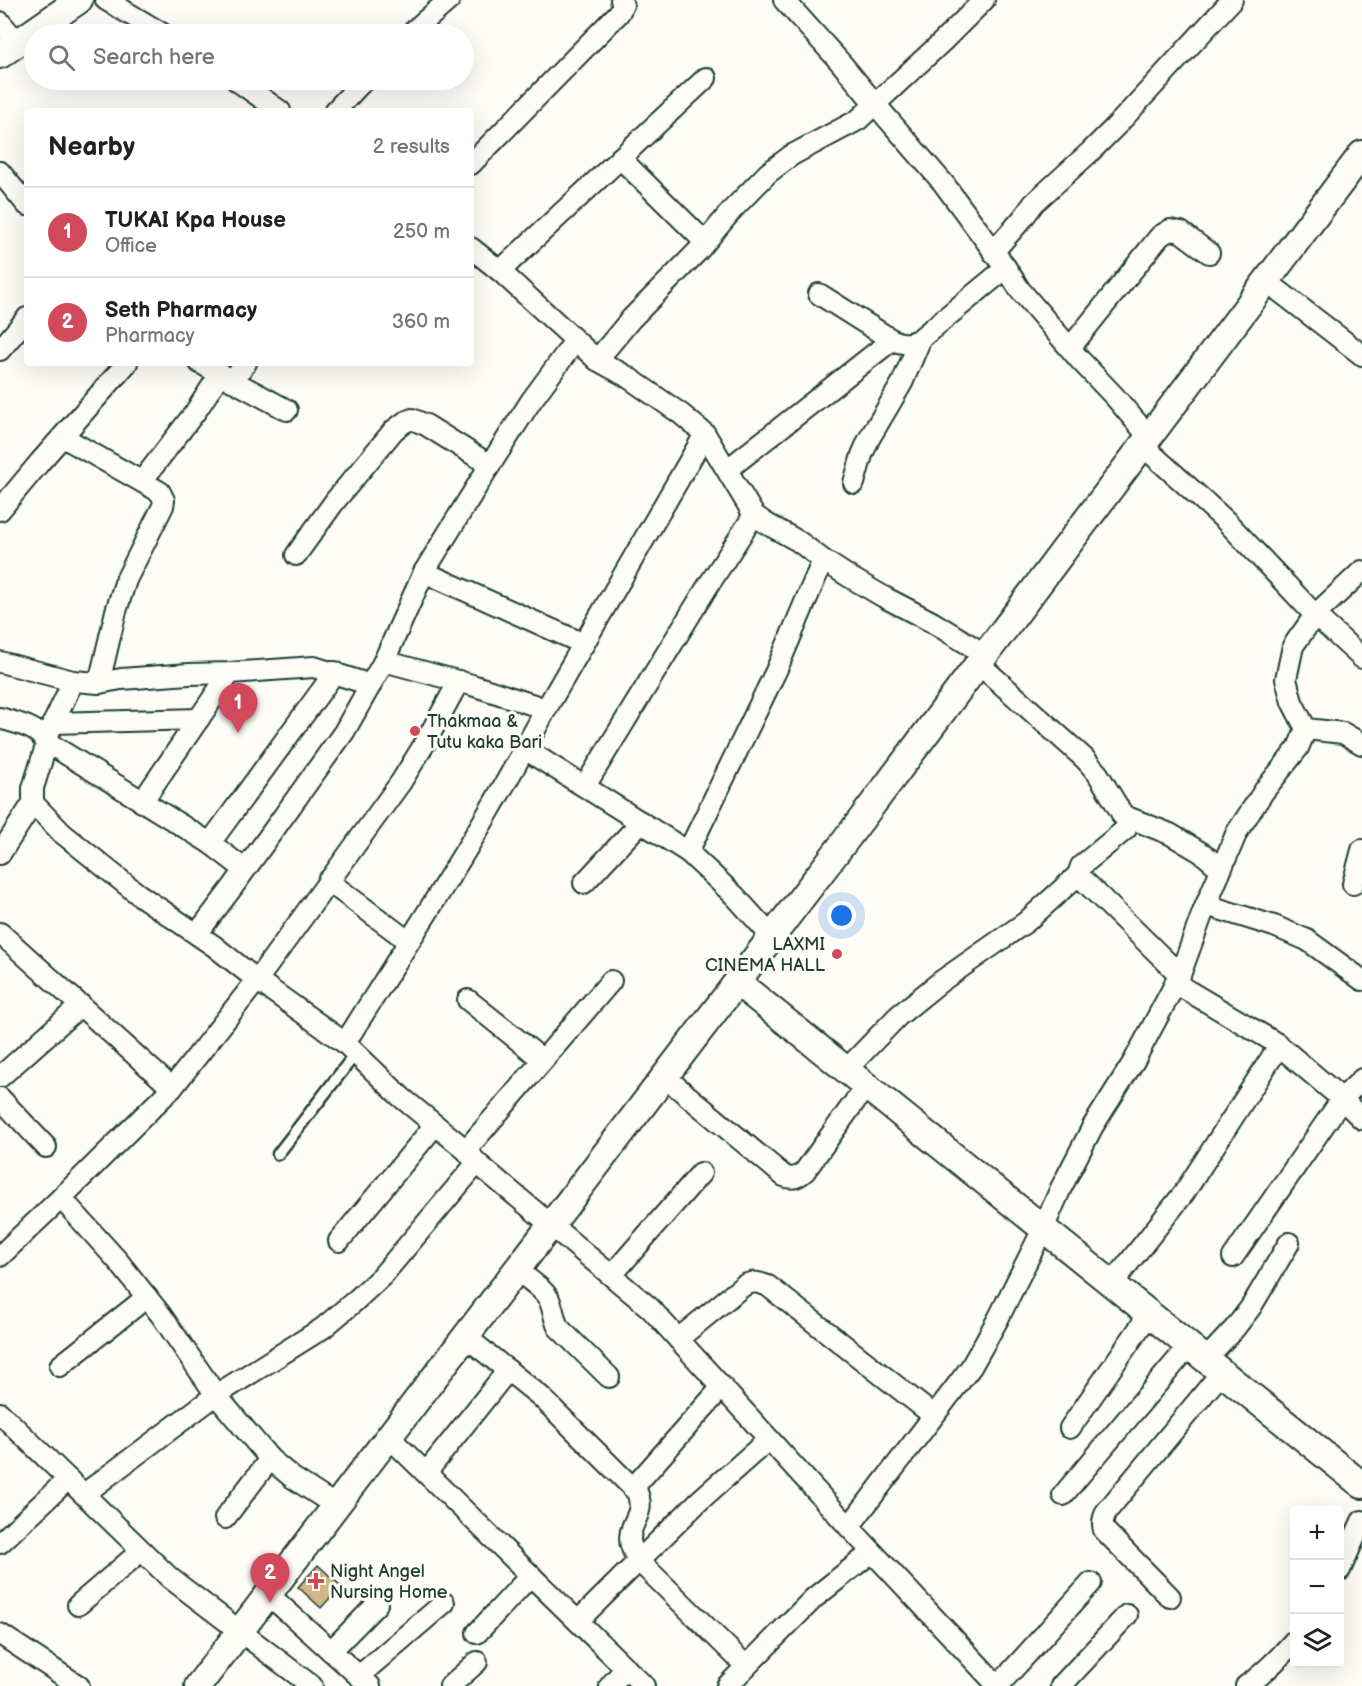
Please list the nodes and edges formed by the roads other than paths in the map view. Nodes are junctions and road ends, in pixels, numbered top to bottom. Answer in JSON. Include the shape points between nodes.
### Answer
{"nodes":[{"id":1,"x":79,"y":0,"type":"edge"},
{"id":2,"x":106,"y":0,"type":"edge"},
{"id":3,"x":449,"y":0,"type":"edge"},
{"id":4,"x":621,"y":0,"type":"edge"},
{"id":5,"x":784,"y":0,"type":"edge"},
{"id":6,"x":1232,"y":0,"type":"edge"},
{"id":7,"x":976,"y":3,"type":"edge"},
{"id":8,"x":0,"y":22,"type":"edge"},
{"id":9,"x":45,"y":24,"type":"edge"},
{"id":10,"x":146,"y":24,"type":"edge"},
{"id":11,"x":421,"y":24,"type":"edge"},
{"id":12,"x":24,"y":38,"type":"edge"},
{"id":13,"x":9,"y":49,"type":"edge"},
{"id":14,"x":706,"y":78,"type":"dead end"},
{"id":15,"x":250,"y":90,"type":"edge"},
{"id":16,"x":355,"y":90,"type":"edge"},
{"id":17,"x":875,"y":104,"type":"junction"},
{"id":18,"x":276,"y":108,"type":"edge"},
{"id":19,"x":338,"y":108,"type":"edge"},
{"id":20,"x":1362,"y":154,"type":"edge"},
{"id":21,"x":620,"y":158,"type":"junction"},
{"id":22,"x":474,"y":161,"type":"edge"},
{"id":23,"x":0,"y":172,"type":"edge"},
{"id":24,"x":24,"y":201,"type":"edge"},
{"id":25,"x":705,"y":243,"type":"junction"},
{"id":26,"x":474,"y":250,"type":"edge"},
{"id":27,"x":993,"y":252,"type":"junction"},
{"id":28,"x":1209,"y":253,"type":"dead end"},
{"id":29,"x":1006,"y":268,"type":"junction"},
{"id":30,"x":500,"y":271,"type":"junction"},
{"id":31,"x":1266,"y":282,"type":"junction"},
{"id":32,"x":819,"y":294,"type":"dead end"},
{"id":33,"x":24,"y":322,"type":"edge"},
{"id":34,"x":921,"y":338,"type":"junction"},
{"id":35,"x":575,"y":340,"type":"junction"},
{"id":36,"x":892,"y":340,"type":"junction"},
{"id":37,"x":1070,"y":348,"type":"junction"},
{"id":38,"x":0,"y":351,"type":"edge"},
{"id":39,"x":1362,"y":355,"type":"edge"},
{"id":40,"x":597,"y":360,"type":"junction"},
{"id":41,"x":124,"y":366,"type":"edge"},
{"id":42,"x":206,"y":366,"type":"edge"},
{"id":43,"x":242,"y":366,"type":"edge"},
{"id":44,"x":226,"y":377,"type":"junction"},
{"id":45,"x":288,"y":410,"type":"dead end"},
{"id":46,"x":705,"y":434,"type":"junction"},
{"id":47,"x":63,"y":437,"type":"junction"},
{"id":48,"x":1146,"y":441,"type":"junction"},
{"id":49,"x":490,"y":465,"type":"junction"},
{"id":50,"x":728,"y":469,"type":"junction"},
{"id":51,"x":142,"y":482,"type":"junction"},
{"id":52,"x":854,"y":483,"type":"dead end"},
{"id":53,"x":0,"y":510,"type":"edge"},
{"id":54,"x":754,"y":514,"type":"junction"},
{"id":55,"x":296,"y":555,"type":"dead end"},
{"id":56,"x":823,"y":560,"type":"junction"},
{"id":57,"x":1362,"y":571,"type":"edge"},
{"id":58,"x":423,"y":572,"type":"junction"},
{"id":59,"x":1315,"y":615,"type":"junction"},
{"id":60,"x":584,"y":644,"type":"junction"},
{"id":61,"x":1362,"y":658,"type":"edge"},
{"id":62,"x":982,"y":659,"type":"junction"},
{"id":63,"x":384,"y":661,"type":"junction"},
{"id":64,"x":0,"y":662,"type":"edge"},
{"id":65,"x":334,"y":672,"type":"junction"},
{"id":66,"x":230,"y":673,"type":"junction"},
{"id":67,"x":73,"y":681,"type":"junction"},
{"id":68,"x":459,"y":681,"type":"junction"},
{"id":69,"x":99,"y":683,"type":"junction"},
{"id":70,"x":371,"y":685,"type":"junction"},
{"id":71,"x":546,"y":709,"type":"junction"},
{"id":72,"x":0,"y":718,"type":"edge"},
{"id":73,"x":199,"y":719,"type":"junction"},
{"id":74,"x":1306,"y":729,"type":"junction"},
{"id":75,"x":49,"y":732,"type":"junction"},
{"id":76,"x":1362,"y":744,"type":"edge"},
{"id":77,"x":525,"y":748,"type":"junction"},
{"id":78,"x":585,"y":786,"type":"junction"},
{"id":79,"x":142,"y":802,"type":"junction"},
{"id":80,"x":33,"y":803,"type":"junction"},
{"id":81,"x":1122,"y":815,"type":"junction"},
{"id":82,"x":641,"y":822,"type":"junction"},
{"id":83,"x":210,"y":843,"type":"junction"},
{"id":84,"x":1362,"y":850,"type":"edge"},
{"id":85,"x":688,"y":852,"type":"junction"},
{"id":86,"x":0,"y":854,"type":"edge"},
{"id":87,"x":1221,"y":869,"type":"junction"},
{"id":88,"x":244,"y":870,"type":"junction"},
{"id":89,"x":1078,"y":875,"type":"junction"},
{"id":90,"x":328,"y":881,"type":"junction"},
{"id":91,"x":584,"y":883,"type":"dead end"},
{"id":92,"x":1353,"y":884,"type":"dead end"},
{"id":93,"x":1206,"y":905,"type":"junction"},
{"id":94,"x":0,"y":933,"type":"edge"},
{"id":95,"x":197,"y":934,"type":"junction"},
{"id":96,"x":772,"y":937,"type":"junction"},
{"id":97,"x":408,"y":941,"type":"junction"},
{"id":98,"x":1177,"y":979,"type":"junction"},
{"id":99,"x":257,"y":980,"type":"junction"},
{"id":100,"x":1362,"y":980,"type":"edge"},
{"id":101,"x":611,"y":981,"type":"dead end"},
{"id":102,"x":737,"y":982,"type":"junction"},
{"id":103,"x":468,"y":1000,"type":"dead end"},
{"id":104,"x":81,"y":1005,"type":"junction"},
{"id":105,"x":1279,"y":1046,"type":"junction"},
{"id":106,"x":351,"y":1048,"type":"junction"},
{"id":107,"x":543,"y":1060,"type":"junction"},
{"id":108,"x":846,"y":1070,"type":"junction"},
{"id":109,"x":0,"y":1077,"type":"edge"},
{"id":110,"x":665,"y":1077,"type":"junction"},
{"id":111,"x":1362,"y":1079,"type":"edge"},
{"id":112,"x":866,"y":1086,"type":"junction"},
{"id":113,"x":172,"y":1088,"type":"junction"},
{"id":114,"x":0,"y":1098,"type":"edge"},
{"id":115,"x":1342,"y":1099,"type":"junction"},
{"id":116,"x":1362,"y":1119,"type":"edge"},
{"id":117,"x":435,"y":1125,"type":"junction"},
{"id":118,"x":46,"y":1146,"type":"dead end"},
{"id":119,"x":278,"y":1154,"type":"dead end"},
{"id":120,"x":471,"y":1156,"type":"junction"},
{"id":121,"x":701,"y":1173,"type":"dead end"},
{"id":122,"x":61,"y":1198,"type":"junction"},
{"id":123,"x":551,"y":1225,"type":"junction"},
{"id":124,"x":1043,"y":1229,"type":"junction"},
{"id":125,"x":339,"y":1241,"type":"dead end"},
{"id":126,"x":1289,"y":1243,"type":"dead end"},
{"id":127,"x":0,"y":1256,"type":"edge"},
{"id":128,"x":1233,"y":1257,"type":"dead end"},
{"id":129,"x":517,"y":1270,"type":"junction"},
{"id":130,"x":612,"y":1275,"type":"junction"},
{"id":131,"x":1112,"y":1284,"type":"junction"},
{"id":132,"x":147,"y":1297,"type":"junction"},
{"id":133,"x":1149,"y":1314,"type":"junction"},
{"id":134,"x":466,"y":1337,"type":"junction"},
{"id":135,"x":678,"y":1339,"type":"junction"},
{"id":136,"x":1206,"y":1359,"type":"junction"},
{"id":137,"x":60,"y":1366,"type":"dead end"},
{"id":138,"x":508,"y":1370,"type":"junction"},
{"id":139,"x":609,"y":1377,"type":"dead end"},
{"id":140,"x":722,"y":1387,"type":"junction"},
{"id":141,"x":216,"y":1395,"type":"junction"},
{"id":142,"x":0,"y":1413,"type":"edge"},
{"id":143,"x":933,"y":1415,"type":"junction"},
{"id":144,"x":1070,"y":1428,"type":"dead end"},
{"id":145,"x":389,"y":1437,"type":"junction"},
{"id":146,"x":769,"y":1439,"type":"junction"},
{"id":147,"x":270,"y":1459,"type":"junction"},
{"id":148,"x":426,"y":1473,"type":"junction"},
{"id":149,"x":68,"y":1479,"type":"junction"},
{"id":150,"x":1362,"y":1485,"type":"edge"},
{"id":151,"x":633,"y":1488,"type":"junction"},
{"id":152,"x":84,"y":1494,"type":"junction"},
{"id":153,"x":1063,"y":1495,"type":"dead end"},
{"id":154,"x":336,"y":1506,"type":"junction"},
{"id":155,"x":225,"y":1518,"type":"dead end"},
{"id":156,"x":1362,"y":1521,"type":"edge"},
{"id":157,"x":849,"y":1527,"type":"junction"},
{"id":158,"x":0,"y":1543,"type":"edge"},
{"id":159,"x":141,"y":1551,"type":"junction"},
{"id":160,"x":873,"y":1552,"type":"junction"},
{"id":161,"x":639,"y":1561,"type":"junction"},
{"id":162,"x":1344,"y":1561,"type":"edge"},
{"id":163,"x":531,"y":1575,"type":"junction"},
{"id":164,"x":1091,"y":1583,"type":"dead end"},
{"id":165,"x":268,"y":1594,"type":"junction"},
{"id":166,"x":1170,"y":1598,"type":"dead end"},
{"id":167,"x":444,"y":1603,"type":"dead end"},
{"id":168,"x":377,"y":1604,"type":"dead end"},
{"id":169,"x":78,"y":1605,"type":"dead end"},
{"id":170,"x":1127,"y":1615,"type":"dead end"},
{"id":171,"x":578,"y":1621,"type":"junction"},
{"id":172,"x":240,"y":1632,"type":"junction"},
{"id":173,"x":477,"y":1633,"type":"dead end"},
{"id":174,"x":0,"y":1634,"type":"edge"},
{"id":175,"x":1290,"y":1646,"type":"edge"},
{"id":176,"x":331,"y":1651,"type":"junction"},
{"id":177,"x":477,"y":1662,"type":"dead end"},
{"id":178,"x":746,"y":1666,"type":"junction"},
{"id":179,"x":626,"y":1668,"type":"junction"},
{"id":180,"x":365,"y":1681,"type":"edge"},
{"id":181,"x":79,"y":1686,"type":"edge"},
{"id":182,"x":198,"y":1686,"type":"edge"},
{"id":183,"x":312,"y":1686,"type":"edge"},
{"id":184,"x":450,"y":1686,"type":"edge"},
{"id":185,"x":610,"y":1686,"type":"edge"},
{"id":186,"x":644,"y":1686,"type":"edge"},
{"id":187,"x":727,"y":1686,"type":"edge"},
{"id":188,"x":1061,"y":1686,"type":"edge"},
{"id":189,"x":1246,"y":1686,"type":"edge"}],
"edges":[{"from":1,"to":9,"type":"street"},
{"from":2,"to":10,"type":"street"},
{"from":3,"to":11,"type":"street"},
{"from":4,"to":22,"type":"street","via":[[619,13]]},
{"from":5,"to":17,"type":"street"},
{"from":6,"to":27,"type":"street","via":[[1118,124],[1034,202]]},
{"from":7,"to":17,"type":"street"},
{"from":8,"to":13,"type":"street"},
{"from":12,"to":13,"type":"street"},
{"from":14,"to":21,"type":"street"},
{"from":15,"to":18,"type":"street"},
{"from":16,"to":19,"type":"street"},
{"from":17,"to":25,"type":"street","via":[[858,120],[792,155],[768,173]]},
{"from":17,"to":27,"type":"street","via":[[944,184]]},
{"from":20,"to":31,"type":"street"},
{"from":21,"to":25,"type":"street"},
{"from":21,"to":30,"type":"street"},
{"from":23,"to":24,"type":"street"},
{"from":25,"to":40,"type":"street"},
{"from":26,"to":30,"type":"street"},
{"from":27,"to":29,"type":"street"},
{"from":28,"to":37,"type":"street","via":[[1181,232],[1170,230],[1160,236]]},
{"from":29,"to":34,"type":"street"},
{"from":29,"to":37,"type":"street"},
{"from":30,"to":35,"type":"street"},
{"from":31,"to":39,"type":"street"},
{"from":31,"to":48,"type":"street"},
{"from":32,"to":36,"type":"street"},
{"from":33,"to":38,"type":"street"},
{"from":34,"to":36,"type":"street","via":[[904,344]]},
{"from":34,"to":52,"type":"street","via":[[902,383],[869,439]]},
{"from":35,"to":40,"type":"street"},
{"from":35,"to":49,"type":"street"},
{"from":36,"to":50,"type":"street"},
{"from":37,"to":48,"type":"street"},
{"from":40,"to":46,"type":"street","via":[[626,376]]},
{"from":41,"to":47,"type":"street"},
{"from":42,"to":44,"type":"street"},
{"from":43,"to":44,"type":"street"},
{"from":44,"to":45,"type":"street"},
{"from":44,"to":51,"type":"street"},
{"from":46,"to":50,"type":"street"},
{"from":46,"to":60,"type":"street"},
{"from":47,"to":51,"type":"street"},
{"from":47,"to":53,"type":"street"},
{"from":48,"to":59,"type":"street"},
{"from":48,"to":62,"type":"street"},
{"from":49,"to":55,"type":"street","via":[[426,425],[412,419],[405,422],[342,492]]},
{"from":49,"to":58,"type":"street"},
{"from":50,"to":54,"type":"street"},
{"from":51,"to":69,"type":"street","via":[[162,495],[163,507],[126,580]]},
{"from":54,"to":56,"type":"street"},
{"from":54,"to":78,"type":"street"},
{"from":56,"to":62,"type":"street","via":[[932,622]]},
{"from":56,"to":85,"type":"street","via":[[776,671]]},
{"from":57,"to":59,"type":"street"},
{"from":58,"to":60,"type":"street"},
{"from":58,"to":63,"type":"street"},
{"from":59,"to":61,"type":"street"},
{"from":59,"to":74,"type":"street","via":[[1293,646],[1286,679]]},
{"from":60,"to":71,"type":"street"},
{"from":62,"to":81,"type":"street","via":[[1085,759]]},
{"from":62,"to":96,"type":"street"},
{"from":63,"to":68,"type":"street"},
{"from":63,"to":70,"type":"street"},
{"from":64,"to":67,"type":"street"},
{"from":65,"to":66,"type":"street","via":[[314,667]]},
{"from":65,"to":70,"type":"street"},
{"from":65,"to":83,"type":"street"},
{"from":66,"to":69,"type":"street"},
{"from":66,"to":73,"type":"street"},
{"from":67,"to":69,"type":"street"},
{"from":67,"to":75,"type":"street"},
{"from":68,"to":71,"type":"street"},
{"from":68,"to":90,"type":"street","via":[[401,782]]},
{"from":70,"to":88,"type":"street","via":[[344,732]]},
{"from":71,"to":77,"type":"street"},
{"from":72,"to":75,"type":"street"},
{"from":73,"to":75,"type":"street"},
{"from":73,"to":79,"type":"street"},
{"from":74,"to":76,"type":"street","via":[[1342,733]]},
{"from":74,"to":87,"type":"street","via":[[1298,748],[1237,832]]},
{"from":75,"to":79,"type":"street"},
{"from":75,"to":80,"type":"street","via":[[33,788]]},
{"from":77,"to":78,"type":"street"},
{"from":77,"to":97,"type":"street"},
{"from":78,"to":82,"type":"street"},
{"from":79,"to":83,"type":"street"},
{"from":80,"to":86,"type":"street"},
{"from":80,"to":95,"type":"street","via":[[62,833]]},
{"from":81,"to":87,"type":"street","via":[[1170,834]]},
{"from":81,"to":89,"type":"street","via":[[1126,829],[1081,866]]},
{"from":82,"to":85,"type":"street"},
{"from":82,"to":91,"type":"street"},
{"from":83,"to":88,"type":"street"},
{"from":84,"to":92,"type":"street"},
{"from":85,"to":96,"type":"street"},
{"from":87,"to":93,"type":"street"},
{"from":88,"to":95,"type":"street"},
{"from":89,"to":98,"type":"street"},
{"from":89,"to":108,"type":"street","via":[[1026,922],[898,1016]]},
{"from":90,"to":97,"type":"street"},
{"from":90,"to":99,"type":"street"},
{"from":93,"to":98,"type":"street"},
{"from":93,"to":100,"type":"street","via":[[1306,940]]},
{"from":94,"to":104,"type":"street"},
{"from":95,"to":99,"type":"street"},
{"from":96,"to":102,"type":"street"},
{"from":97,"to":106,"type":"street"},
{"from":98,"to":105,"type":"street"},
{"from":98,"to":124,"type":"street","via":[[1134,1061],[1093,1126]]},
{"from":99,"to":106,"type":"street"},
{"from":99,"to":113,"type":"street"},
{"from":101,"to":107,"type":"street"},
{"from":102,"to":108,"type":"street"},
{"from":102,"to":110,"type":"street"},
{"from":103,"to":107,"type":"street"},
{"from":104,"to":109,"type":"street"},
{"from":104,"to":113,"type":"street"},
{"from":105,"to":115,"type":"street"},
{"from":105,"to":131,"type":"street","via":[[1184,1193]]},
{"from":106,"to":117,"type":"street"},
{"from":106,"to":119,"type":"lane"},
{"from":107,"to":120,"type":"street"},
{"from":108,"to":112,"type":"street"},
{"from":110,"to":112,"type":"street","via":[[789,1178],[805,1171]]},
{"from":110,"to":123,"type":"street"},
{"from":111,"to":115,"type":"street"},
{"from":112,"to":124,"type":"street"},
{"from":113,"to":122,"type":"street"},
{"from":114,"to":118,"type":"street"},
{"from":115,"to":116,"type":"street"},
{"from":115,"to":128,"type":"street"},
{"from":117,"to":120,"type":"street"},
{"from":117,"to":125,"type":"street"},
{"from":120,"to":123,"type":"street"},
{"from":120,"to":141,"type":"street","via":[[382,1276],[323,1328]]},
{"from":121,"to":130,"type":"street"},
{"from":122,"to":127,"type":"street"},
{"from":122,"to":132,"type":"street"},
{"from":123,"to":129,"type":"street"},
{"from":123,"to":130,"type":"street"},
{"from":124,"to":131,"type":"street"},
{"from":124,"to":143,"type":"street","via":[[971,1366]]},
{"from":126,"to":136,"type":"street","via":[[1251,1307]]},
{"from":129,"to":134,"type":"street"},
{"from":129,"to":139,"type":"street","via":[[544,1293],[558,1327]]},
{"from":130,"to":135,"type":"street"},
{"from":131,"to":133,"type":"street"},
{"from":132,"to":137,"type":"street"},
{"from":132,"to":141,"type":"street"},
{"from":133,"to":136,"type":"street"},
{"from":133,"to":144,"type":"street"},
{"from":134,"to":138,"type":"street"},
{"from":134,"to":145,"type":"street"},
{"from":135,"to":140,"type":"street"},
{"from":135,"to":143,"type":"street","via":[[743,1286],[758,1282]]},
{"from":136,"to":150,"type":"street"},
{"from":136,"to":153,"type":"street"},
{"from":136,"to":166,"type":"street","via":[[1102,1523],[1104,1530]]},
{"from":138,"to":148,"type":"street"},
{"from":138,"to":151,"type":"street","via":[[540,1396]]},
{"from":140,"to":146,"type":"street"},
{"from":140,"to":151,"type":"street"},
{"from":141,"to":147,"type":"street"},
{"from":141,"to":152,"type":"street"},
{"from":142,"to":149,"type":"street"},
{"from":143,"to":157,"type":"street"},
{"from":145,"to":148,"type":"street"},
{"from":145,"to":154,"type":"street"},
{"from":146,"to":157,"type":"street"},
{"from":146,"to":161,"type":"street"},
{"from":147,"to":154,"type":"street"},
{"from":147,"to":155,"type":"street"},
{"from":148,"to":163,"type":"street"},
{"from":149,"to":152,"type":"street"},
{"from":149,"to":158,"type":"street"},
{"from":151,"to":161,"type":"street","via":[[640,1506],[629,1537]]},
{"from":152,"to":159,"type":"street"},
{"from":154,"to":165,"type":"street"},
{"from":156,"to":162,"type":"street"},
{"from":157,"to":160,"type":"street"},
{"from":159,"to":169,"type":"street"},
{"from":159,"to":172,"type":"street"},
{"from":160,"to":164,"type":"street","via":[[998,1686]]},
{"from":160,"to":178,"type":"street","via":[[814,1598]]},
{"from":161,"to":171,"type":"street"},
{"from":161,"to":178,"type":"street"},
{"from":163,"to":171,"type":"street"},
{"from":163,"to":173,"type":"street"},
{"from":165,"to":172,"type":"street"},
{"from":165,"to":176,"type":"street"},
{"from":167,"to":180,"type":"street"},
{"from":168,"to":176,"type":"street"},
{"from":170,"to":188,"type":"street"},
{"from":171,"to":179,"type":"street"},
{"from":172,"to":182,"type":"street"},
{"from":172,"to":183,"type":"street"},
{"from":174,"to":181,"type":"street"},
{"from":175,"to":189,"type":"street"},
{"from":176,"to":180,"type":"street"},
{"from":177,"to":184,"type":"street"},
{"from":178,"to":187,"type":"street"},
{"from":179,"to":185,"type":"street"},
{"from":179,"to":186,"type":"street"}]}
